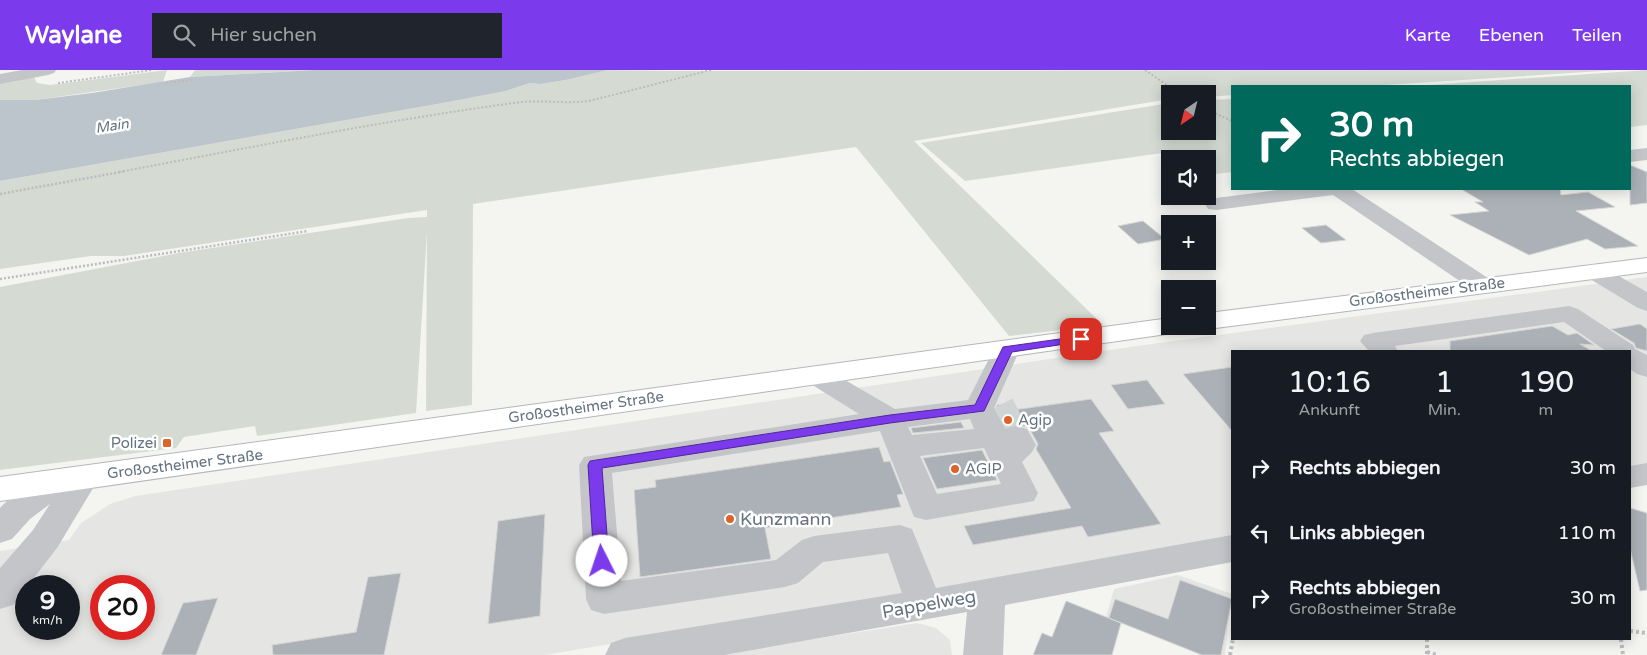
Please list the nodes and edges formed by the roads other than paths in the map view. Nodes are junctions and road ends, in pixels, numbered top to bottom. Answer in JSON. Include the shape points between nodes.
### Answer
{"nodes":[{"id":1,"x":51,"y":77,"type":"edge"},
{"id":2,"x":0,"y":79,"type":"edge"},
{"id":3,"x":1647,"y":154,"type":"edge"},
{"id":4,"x":1631,"y":156,"type":"edge"},
{"id":5,"x":1324,"y":190,"type":"edge"},
{"id":6,"x":1340,"y":190,"type":"edge"},
{"id":7,"x":1216,"y":204,"type":"dead end"},
{"id":8,"x":1647,"y":265,"type":"edge"},
{"id":9,"x":1593,"y":272,"type":"junction"},
{"id":10,"x":1482,"y":285,"type":"junction"},
{"id":11,"x":1647,"y":304,"type":"edge"},
{"id":12,"x":1216,"y":320,"type":"edge"},
{"id":13,"x":1161,"y":328,"type":"edge"},
{"id":14,"x":1007,"y":350,"type":"junction"},
{"id":15,"x":1384,"y":350,"type":"edge"},
{"id":16,"x":1622,"y":350,"type":"edge"},
{"id":17,"x":1631,"y":357,"type":"edge"},
{"id":18,"x":1647,"y":368,"type":"edge"},
{"id":19,"x":816,"y":375,"type":"junction"},
{"id":20,"x":996,"y":422,"type":"junction"},
{"id":21,"x":895,"y":433,"type":"junction"},
{"id":22,"x":1647,"y":474,"type":"edge"},
{"id":23,"x":1631,"y":477,"type":"edge"},
{"id":24,"x":71,"y":478,"type":"junction"},
{"id":25,"x":0,"y":489,"type":"edge"},
{"id":26,"x":926,"y":508,"type":"junction"},
{"id":27,"x":0,"y":530,"type":"edge"},
{"id":28,"x":900,"y":538,"type":"junction"},
{"id":29,"x":1231,"y":549,"type":"edge"},
{"id":30,"x":0,"y":594,"type":"edge"},
{"id":31,"x":987,"y":594,"type":"junction"},
{"id":32,"x":924,"y":605,"type":"junction"},
{"id":33,"x":625,"y":655,"type":"edge"},
{"id":34,"x":983,"y":655,"type":"edge"}],
"edges":[{"from":1,"to":2,"type":"street"},
{"from":3,"to":4,"type":"street"},
{"from":5,"to":7,"type":"street"},
{"from":6,"to":10,"type":"street"},
{"from":8,"to":9,"type":"main road","name":"Großostheimer Straße"},
{"from":9,"to":10,"type":"main road","name":"Großostheimer Straße"},
{"from":9,"to":11,"type":"street"},
{"from":10,"to":12,"type":"main road","name":"Großostheimer Straße"},
{"from":13,"to":14,"type":"main road","name":"Großostheimer Straße"},
{"from":14,"to":19,"type":"main road","name":"Großostheimer Straße"},
{"from":14,"to":20,"type":"street"},
{"from":15,"to":16,"type":"street","via":[[1373,341],[1569,314]]},
{"from":17,"to":18,"type":"street"},
{"from":19,"to":21,"type":"street"},
{"from":19,"to":24,"type":"main road","name":"Großostheimer Straße"},
{"from":20,"to":21,"type":"street"},
{"from":20,"to":26,"type":"street","via":[[1022,493]]},
{"from":21,"to":26,"type":"street"},
{"from":21,"to":28,"type":"street","via":[[595,465],[604,599],[785,573],[814,550]]},
{"from":22,"to":23,"type":"street"},
{"from":24,"to":25,"type":"main road","name":"Großostheimer Straße"},
{"from":24,"to":27,"type":"street","via":[[18,510]]},
{"from":24,"to":30,"type":"street","via":[[45,539]]},
{"from":26,"to":28,"type":"street"},
{"from":28,"to":32,"type":"street"},
{"from":29,"to":31,"type":"street","name":"Pappelweg"},
{"from":31,"to":32,"type":"street","name":"Pappelweg"},
{"from":31,"to":34,"type":"street"},
{"from":32,"to":33,"type":"street","name":"Pappelweg"}]}
